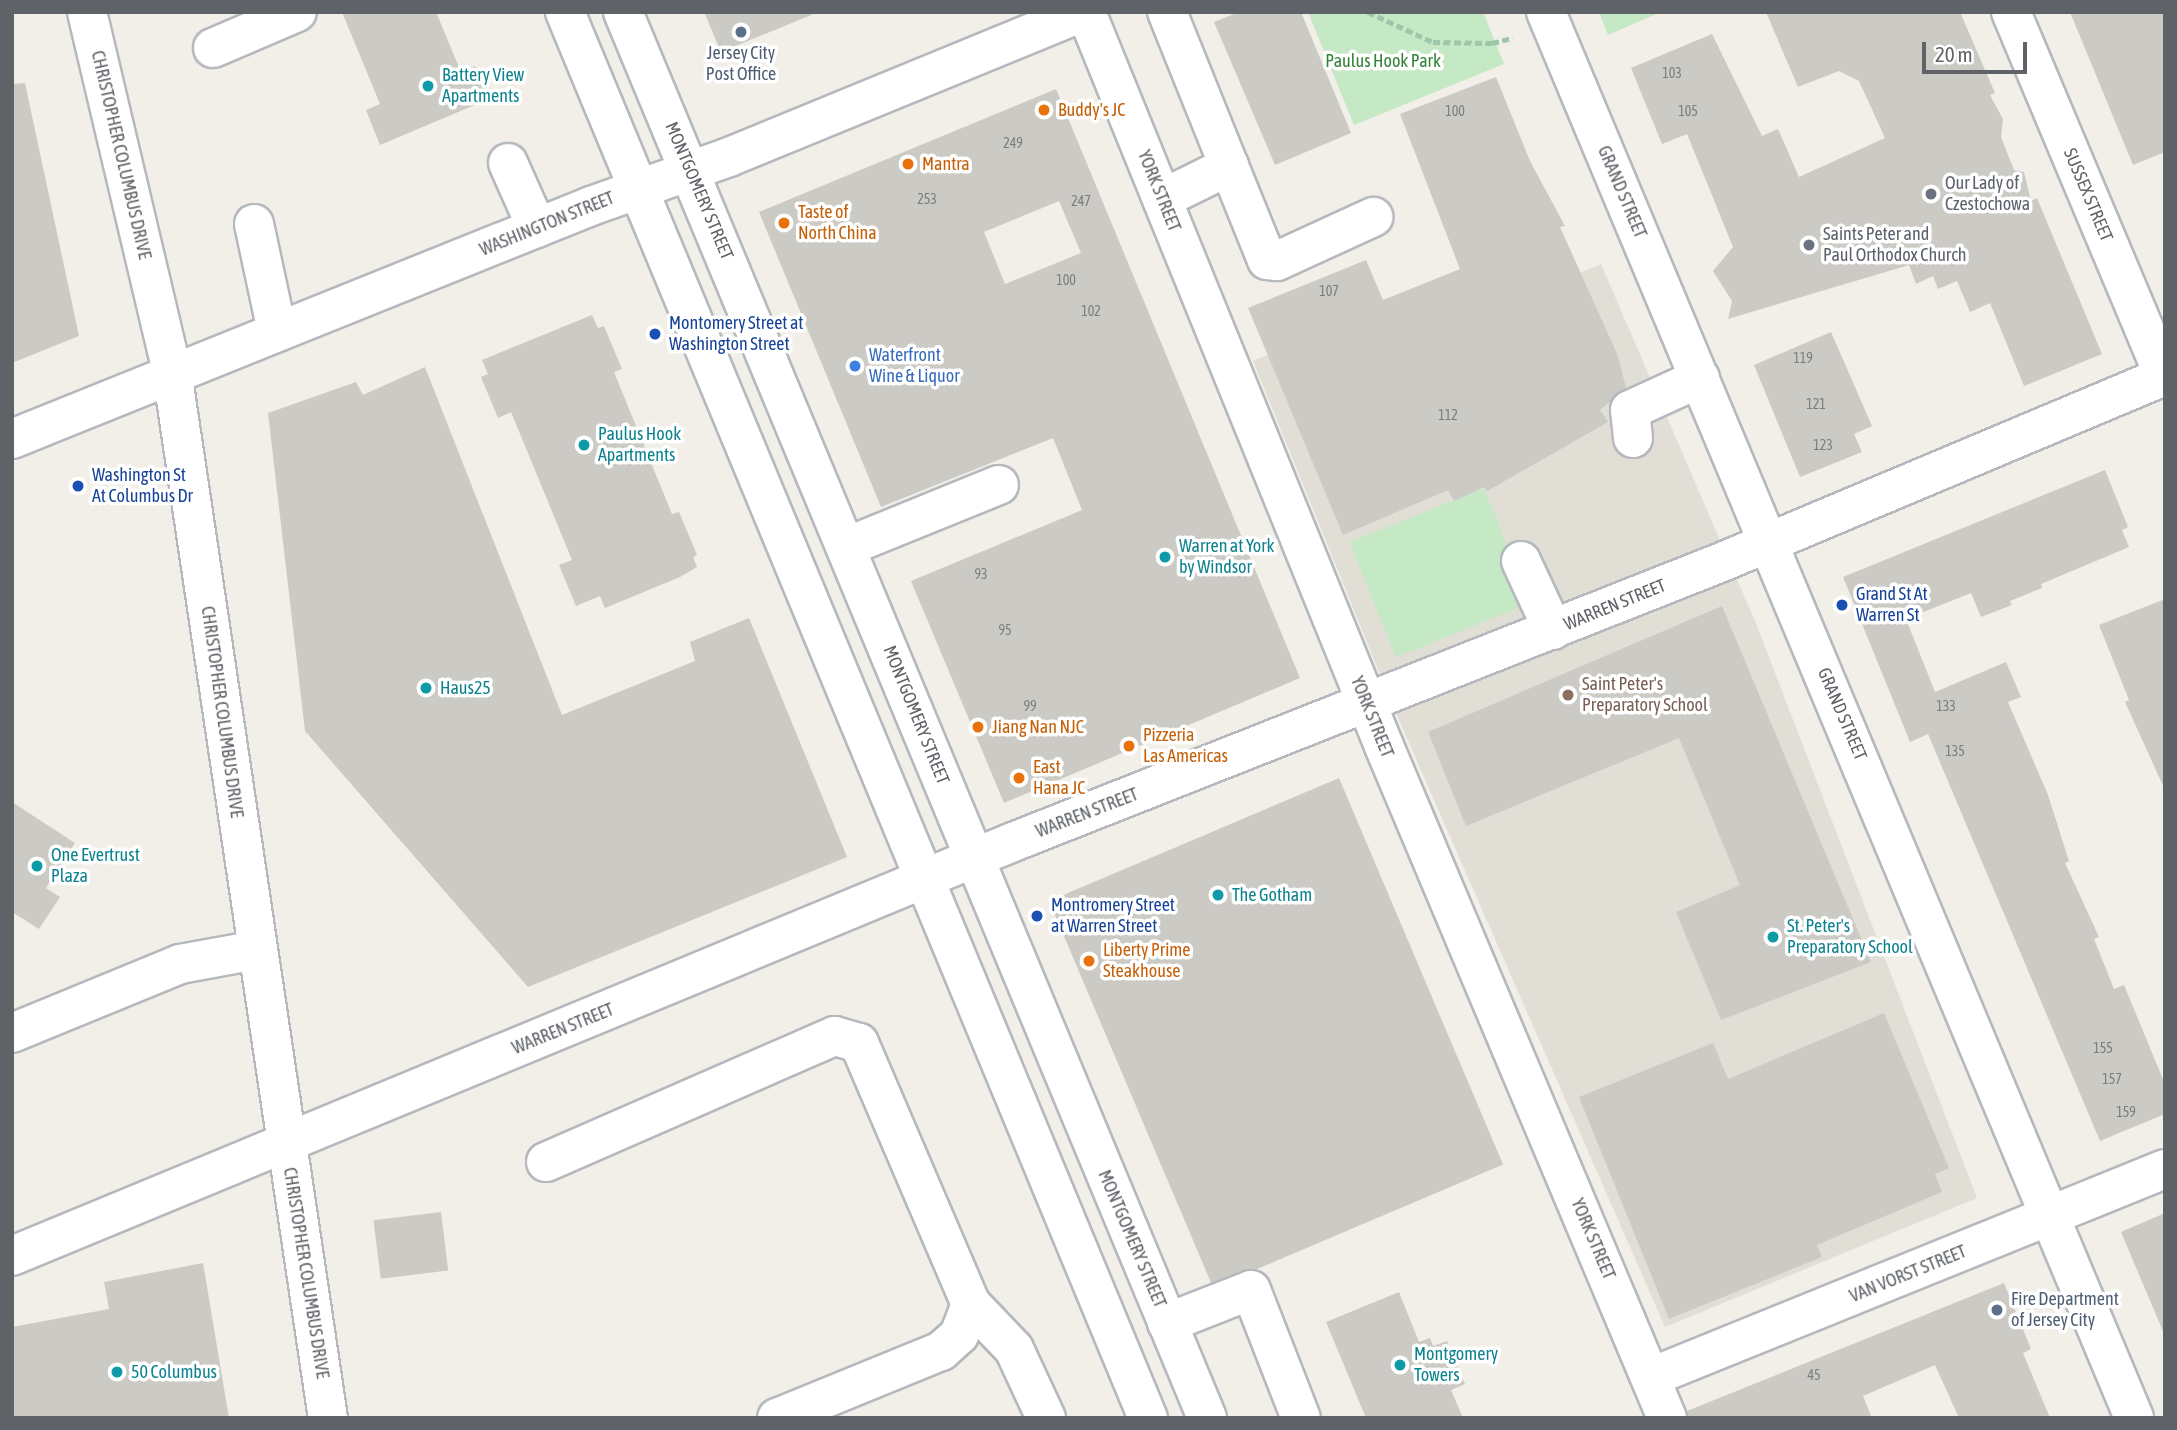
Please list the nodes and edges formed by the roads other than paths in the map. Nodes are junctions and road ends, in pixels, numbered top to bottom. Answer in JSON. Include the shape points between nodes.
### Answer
{"nodes":[{"id":1,"x":87,"y":12,"type":"edge"},
{"id":2,"x":297,"y":12,"type":"edge"},
{"id":3,"x":565,"y":12,"type":"edge"},
{"id":4,"x":623,"y":12,"type":"edge"},
{"id":5,"x":1084,"y":12,"type":"edge"},
{"id":6,"x":1167,"y":12,"type":"edge"},
{"id":7,"x":1546,"y":12,"type":"edge"},
{"id":8,"x":2011,"y":12,"type":"edge"},
{"id":9,"x":213,"y":48,"type":"dead end"},
{"id":10,"x":508,"y":163,"type":"dead end"},
{"id":11,"x":1229,"y":166,"type":"junction"},
{"id":12,"x":690,"y":171,"type":"junction"},
{"id":13,"x":637,"y":189,"type":"junction"},
{"id":14,"x":1162,"y":199,"type":"junction"},
{"id":15,"x":1373,"y":217,"type":"dead end"},
{"id":16,"x":254,"y":224,"type":"dead end"},
{"id":17,"x":537,"y":228,"type":"junction"},
{"id":18,"x":277,"y":331,"type":"junction"},
{"id":19,"x":172,"y":372,"type":"junction"},
{"id":20,"x":2164,"y":377,"type":"edge"},
{"id":21,"x":1700,"y":378,"type":"junction"},
{"id":22,"x":1633,"y":438,"type":"dead end"},
{"id":23,"x":12,"y":439,"type":"edge"},
{"id":24,"x":999,"y":485,"type":"dead end"},
{"id":25,"x":1769,"y":542,"type":"junction"},
{"id":26,"x":846,"y":547,"type":"junction"},
{"id":27,"x":1521,"y":561,"type":"dead end"},
{"id":28,"x":1553,"y":630,"type":"junction"},
{"id":29,"x":1367,"y":705,"type":"junction"},
{"id":30,"x":975,"y":858,"type":"junction"},
{"id":31,"x":922,"y":880,"type":"junction"},
{"id":32,"x":257,"y":950,"type":"junction"},
{"id":33,"x":12,"y":1033,"type":"edge"},
{"id":34,"x":286,"y":1143,"type":"junction"},
{"id":35,"x":547,"y":1162,"type":"dead end"},
{"id":36,"x":2165,"y":1169,"type":"edge"},
{"id":37,"x":2050,"y":1216,"type":"junction"},
{"id":38,"x":12,"y":1256,"type":"edge"},
{"id":39,"x":971,"y":1304,"type":"junction"},
{"id":40,"x":1167,"y":1323,"type":"junction"},
{"id":41,"x":1651,"y":1377,"type":"junction"},
{"id":42,"x":328,"y":1418,"type":"edge"},
{"id":43,"x":777,"y":1418,"type":"edge"},
{"id":44,"x":1046,"y":1418,"type":"edge"},
{"id":45,"x":1148,"y":1418,"type":"edge"},
{"id":46,"x":1207,"y":1418,"type":"edge"},
{"id":47,"x":1301,"y":1418,"type":"edge"},
{"id":48,"x":1667,"y":1418,"type":"edge"},
{"id":49,"x":2134,"y":1418,"type":"edge"}],
"edges":[{"from":1,"to":19,"type":"street","name":"CHRISTOPHER COLUMBUS DRIVE"},
{"from":2,"to":9,"type":"street"},
{"from":3,"to":13,"type":"street"},
{"from":4,"to":12,"type":"street","name":"MONTGOMERY STREET"},
{"from":5,"to":12,"type":"street","name":"WASHINGTON STREET"},
{"from":5,"to":14,"type":"street","name":"YORK STREET"},
{"from":6,"to":11,"type":"street"},
{"from":7,"to":21,"type":"street","name":"GRAND STREET"},
{"from":8,"to":20,"type":"street","name":"SUSSEX STREET"},
{"from":10,"to":17,"type":"street"},
{"from":11,"to":14,"type":"street"},
{"from":11,"to":15,"type":"street","via":[[1267,260],[1277,261]]},
{"from":12,"to":13,"type":"street","name":"WASHINGTON STREET"},
{"from":12,"to":26,"type":"street","name":"MONTGOMERY STREET"},
{"from":13,"to":17,"type":"street","name":"WASHINGTON STREET"},
{"from":13,"to":31,"type":"street"},
{"from":14,"to":29,"type":"street","name":"YORK STREET"},
{"from":16,"to":18,"type":"street"},
{"from":17,"to":18,"type":"street","name":"WASHINGTON STREET"},
{"from":18,"to":19,"type":"street","name":"WASHINGTON STREET"},
{"from":19,"to":23,"type":"street","name":"WASHINGTON STREET"},
{"from":19,"to":32,"type":"street","name":"CHRISTOPHER COLUMBUS DRIVE"},
{"from":20,"to":25,"type":"street","name":"WARREN STREET"},
{"from":21,"to":22,"type":"street","via":[[1630,410]]},
{"from":21,"to":25,"type":"street","name":"GRAND STREET"},
{"from":24,"to":26,"type":"street"},
{"from":25,"to":28,"type":"street","name":"WARREN STREET"},
{"from":25,"to":37,"type":"street","name":"GRAND STREET"},
{"from":26,"to":30,"type":"street","name":"MONTGOMERY STREET"},
{"from":27,"to":28,"type":"street"},
{"from":28,"to":29,"type":"street","name":"WARREN STREET"},
{"from":29,"to":30,"type":"street","name":"WARREN STREET"},
{"from":29,"to":41,"type":"street","name":"YORK STREET"},
{"from":30,"to":31,"type":"street","name":"WARREN STREET"},
{"from":30,"to":40,"type":"street","name":"MONTGOMERY STREET"},
{"from":31,"to":34,"type":"street","name":"WARREN STREET"},
{"from":31,"to":45,"type":"street"},
{"from":32,"to":33,"type":"street","via":[[180,964]]},
{"from":32,"to":34,"type":"street","name":"CHRISTOPHER COLUMBUS DRIVE"},
{"from":34,"to":38,"type":"street","name":"WARREN STREET"},
{"from":34,"to":42,"type":"street","name":"CHRISTOPHER COLUMBUS DRIVE"},
{"from":35,"to":39,"type":"street","via":[[835,1036],[859,1043]]},
{"from":36,"to":37,"type":"street","name":"VAN VORST STREET"},
{"from":37,"to":41,"type":"street","name":"VAN VORST STREET"},
{"from":37,"to":49,"type":"street","name":"GRAND STREET"},
{"from":39,"to":43,"type":"street","via":[[959,1335],[941,1351]]},
{"from":39,"to":44,"type":"street","via":[[1014,1349]]},
{"from":40,"to":46,"type":"street","name":"MONTGOMERY STREET"},
{"from":40,"to":47,"type":"street","via":[[1251,1290]]},
{"from":41,"to":48,"type":"street","name":"YORK STREET"}]}
